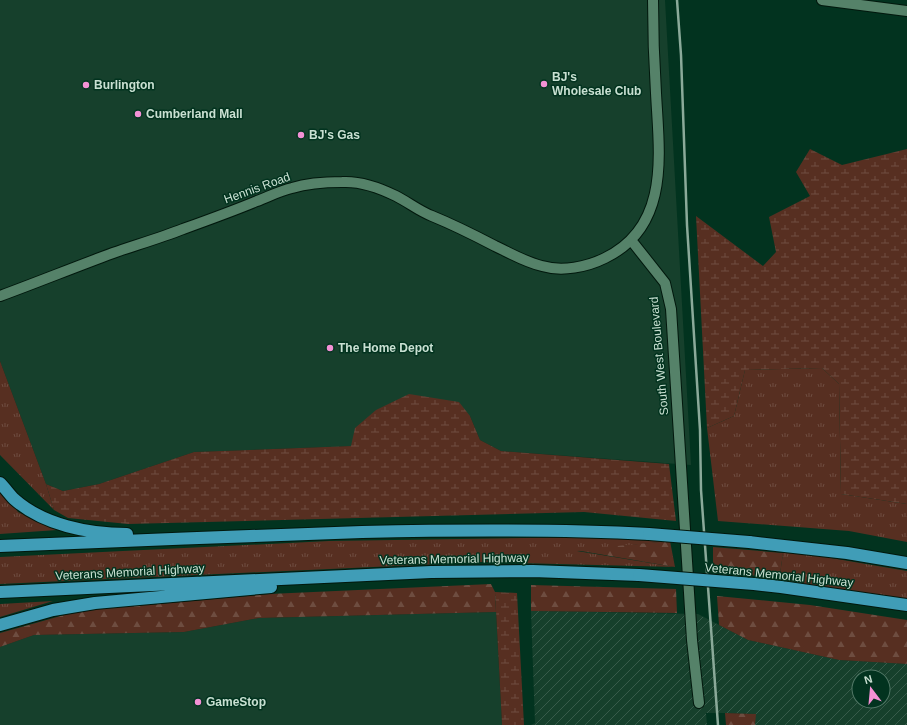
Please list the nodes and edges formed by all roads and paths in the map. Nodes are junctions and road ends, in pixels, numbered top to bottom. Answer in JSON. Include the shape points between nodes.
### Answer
{"nodes":[{"id":1,"x":653,"y":0,"type":"edge"},
{"id":2,"x":822,"y":0,"type":"edge"},
{"id":3,"x":907,"y":11,"type":"edge"},
{"id":4,"x":631,"y":240,"type":"junction"},
{"id":5,"x":0,"y":296,"type":"edge"},
{"id":6,"x":0,"y":483,"type":"edge"},
{"id":7,"x":293,"y":534,"type":"junction"},
{"id":8,"x":0,"y":546,"type":"edge"},
{"id":9,"x":907,"y":563,"type":"edge"},
{"id":10,"x":394,"y":574,"type":"junction"},
{"id":11,"x":0,"y":592,"type":"edge"},
{"id":12,"x":907,"y":605,"type":"edge"},
{"id":13,"x":0,"y":625,"type":"edge"},
{"id":14,"x":699,"y":703,"type":"dead end"}],
"edges":[{"from":1,"to":4,"type":"street","via":[[658,178],[653,204]]},
{"from":2,"to":3,"type":"street"},
{"from":4,"to":5,"type":"street","name":"Hennis Road","via":[[612,254],[588,264],[565,268],[543,267],[522,260],[384,191],[349,182],[314,184],[280,191]]},
{"from":4,"to":14,"type":"street","name":"South West Boulevard","via":[[665,283],[671,309],[692,640]]},
{"from":6,"to":7,"type":"highway","via":[[14,499],[34,512],[58,523],[82,529],[118,534]]},
{"from":7,"to":8,"type":"highway"},
{"from":7,"to":9,"type":"highway","bridge":true,"via":[[437,530],[649,534],[847,553]]},
{"from":10,"to":11,"type":"highway","name":"Veterans Memorial Highway"},
{"from":10,"to":12,"type":"highway","name":"Veterans Memorial Highway","bridge":true,"via":[[525,571],[639,575],[754,584]]},
{"from":10,"to":13,"type":"highway","via":[[95,603],[53,610]]}]}
